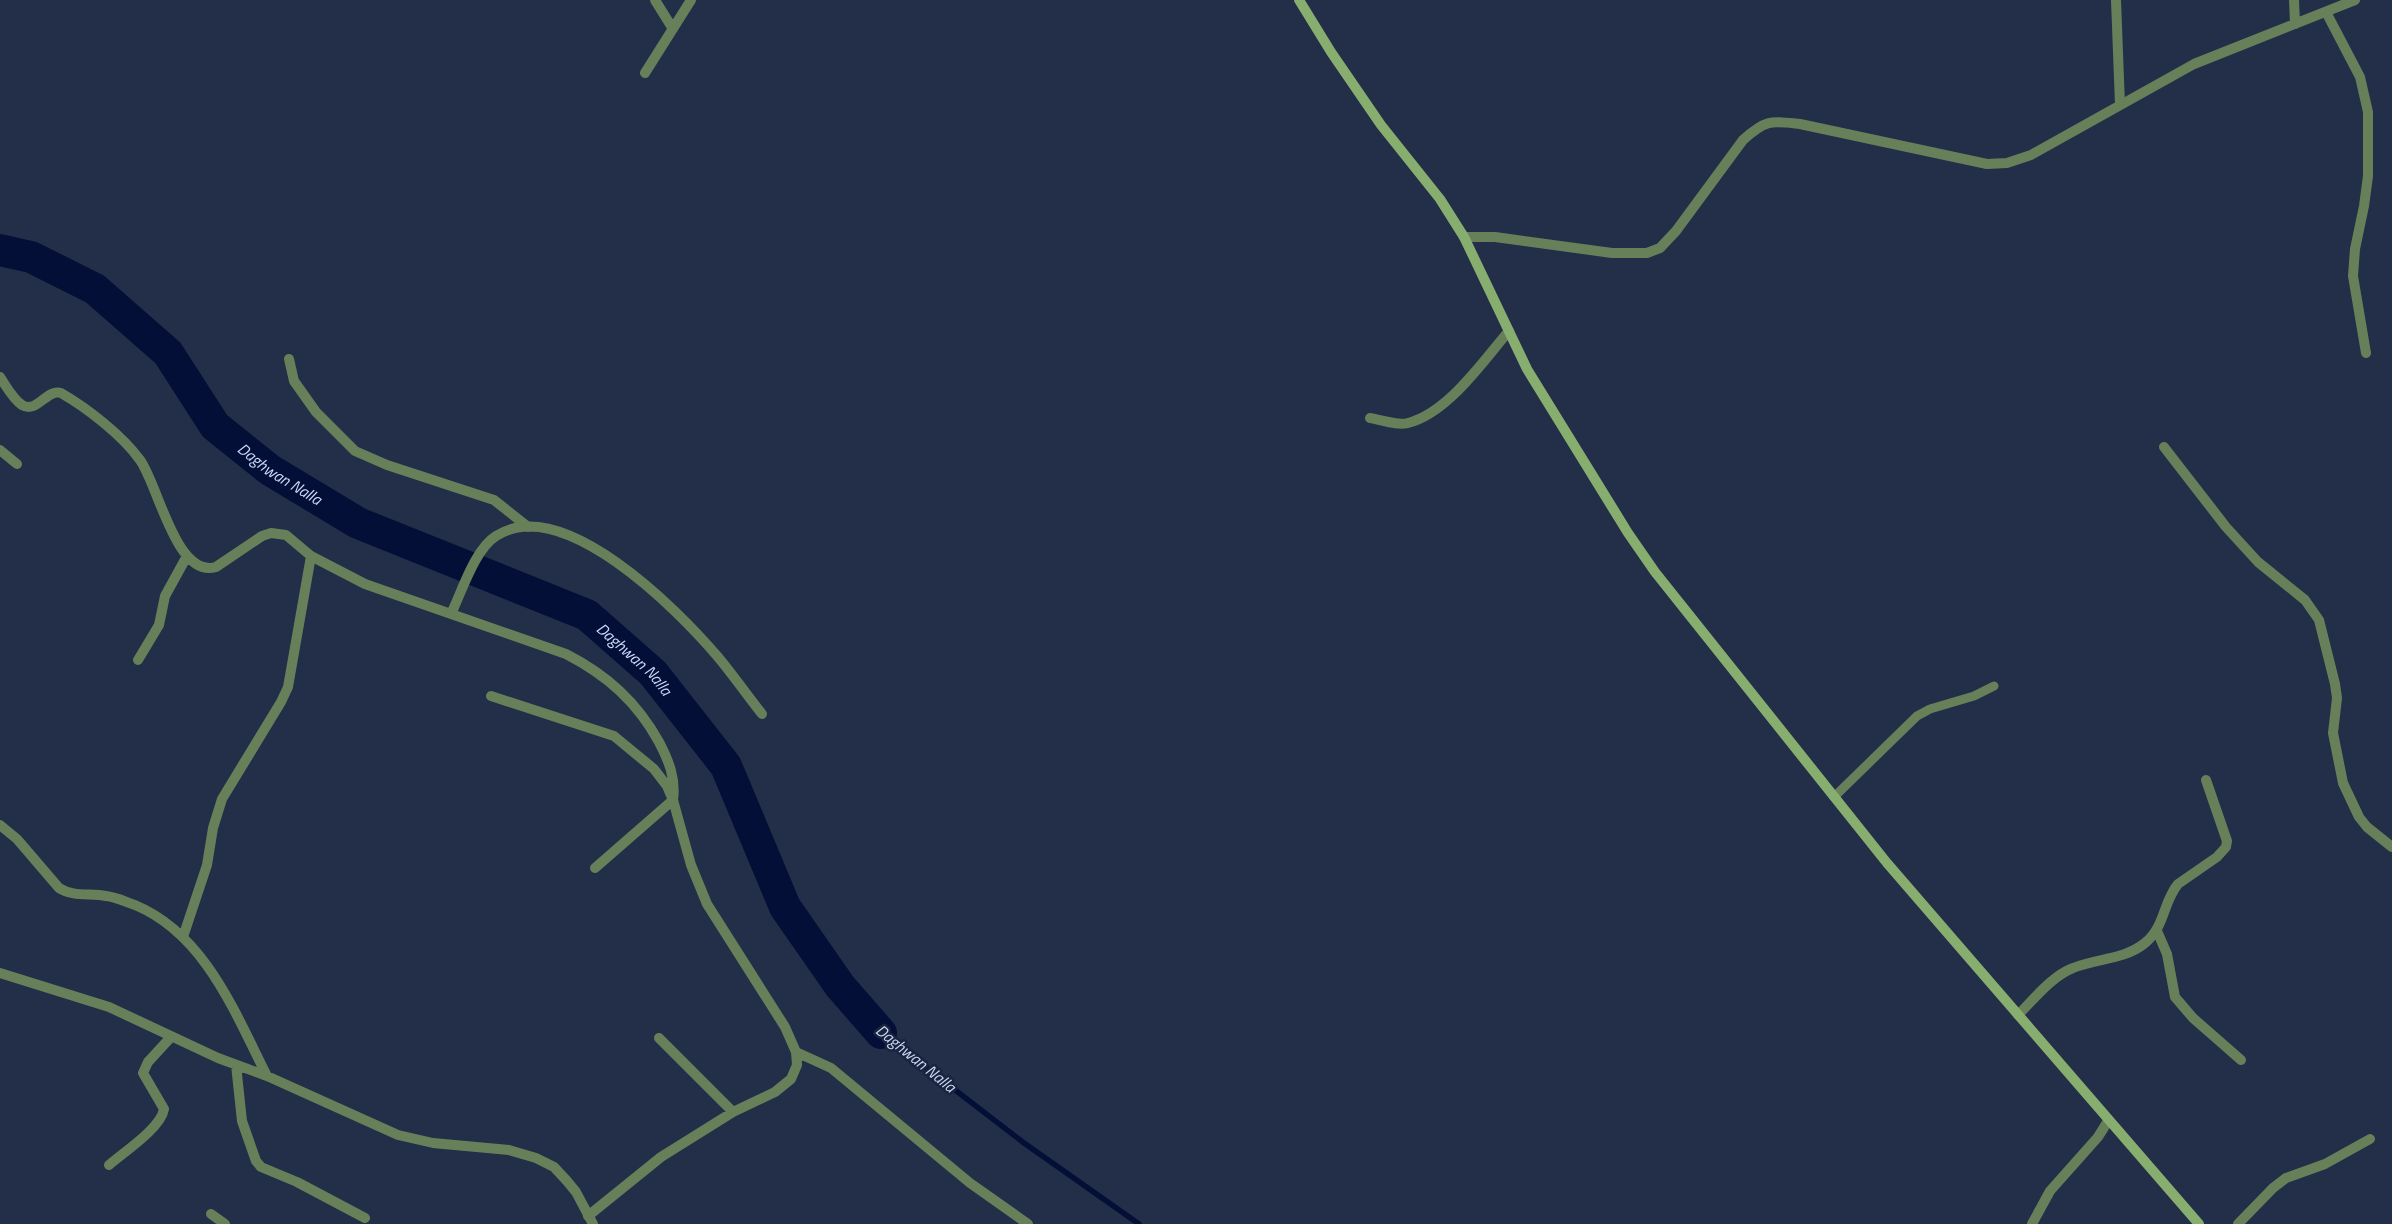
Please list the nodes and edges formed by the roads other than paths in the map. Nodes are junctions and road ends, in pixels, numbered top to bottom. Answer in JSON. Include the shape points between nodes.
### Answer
{"nodes":[{"id":1,"x":655,"y":0,"type":"edge"},
{"id":2,"x":691,"y":0,"type":"edge"},
{"id":3,"x":1299,"y":0,"type":"edge"},
{"id":4,"x":2116,"y":0,"type":"edge"},
{"id":5,"x":2294,"y":0,"type":"edge"},
{"id":6,"x":2355,"y":0,"type":"edge"},
{"id":7,"x":2326,"y":12,"type":"junction"},
{"id":8,"x":2295,"y":24,"type":"junction"},
{"id":9,"x":673,"y":29,"type":"junction"},
{"id":10,"x":645,"y":73,"type":"dead end"},
{"id":11,"x":2120,"y":105,"type":"junction"},
{"id":12,"x":1464,"y":237,"type":"junction"},
{"id":13,"x":1509,"y":331,"type":"junction"},
{"id":14,"x":2366,"y":353,"type":"dead end"},
{"id":15,"x":289,"y":359,"type":"dead end"},
{"id":16,"x":0,"y":377,"type":"edge"},
{"id":17,"x":1370,"y":418,"type":"dead end"},
{"id":18,"x":2164,"y":448,"type":"dead end"},
{"id":19,"x":0,"y":450,"type":"edge"},
{"id":20,"x":17,"y":464,"type":"dead end"},
{"id":21,"x":528,"y":527,"type":"junction"},
{"id":22,"x":187,"y":556,"type":"junction"},
{"id":23,"x":311,"y":556,"type":"junction"},
{"id":24,"x":451,"y":614,"type":"junction"},
{"id":25,"x":138,"y":660,"type":"dead end"},
{"id":26,"x":1994,"y":686,"type":"dead end"},
{"id":27,"x":491,"y":696,"type":"dead end"},
{"id":28,"x":762,"y":714,"type":"dead end"},
{"id":29,"x":2206,"y":780,"type":"dead end"},
{"id":30,"x":1834,"y":798,"type":"junction"},
{"id":31,"x":673,"y":800,"type":"junction"},
{"id":32,"x":0,"y":825,"type":"edge"},
{"id":33,"x":2392,"y":847,"type":"edge"},
{"id":34,"x":595,"y":868,"type":"dead end"},
{"id":35,"x":2156,"y":931,"type":"junction"},
{"id":36,"x":183,"y":937,"type":"junction"},
{"id":37,"x":0,"y":973,"type":"edge"},
{"id":38,"x":2018,"y":1015,"type":"junction"},
{"id":39,"x":171,"y":1037,"type":"junction"},
{"id":40,"x":659,"y":1038,"type":"dead end"},
{"id":41,"x":796,"y":1052,"type":"junction"},
{"id":42,"x":2241,"y":1060,"type":"dead end"},
{"id":43,"x":236,"y":1065,"type":"junction"},
{"id":44,"x":267,"y":1076,"type":"junction"},
{"id":45,"x":732,"y":1112,"type":"junction"},
{"id":46,"x":2108,"y":1121,"type":"junction"},
{"id":47,"x":2370,"y":1139,"type":"dead end"},
{"id":48,"x":109,"y":1165,"type":"dead end"},
{"id":49,"x":211,"y":1214,"type":"dead end"},
{"id":50,"x":365,"y":1218,"type":"dead end"},
{"id":51,"x":590,"y":1220,"type":"edge"},
{"id":52,"x":225,"y":1224,"type":"edge"},
{"id":53,"x":1028,"y":1224,"type":"edge"},
{"id":54,"x":2032,"y":1224,"type":"edge"},
{"id":55,"x":2199,"y":1224,"type":"edge"},
{"id":56,"x":2238,"y":1224,"type":"edge"}],
"edges":[{"from":1,"to":9,"type":"street"},
{"from":2,"to":9,"type":"street"},
{"from":3,"to":12,"type":"street","via":[[1376,117],[1440,199]]},
{"from":4,"to":11,"type":"street"},
{"from":5,"to":8,"type":"street"},
{"from":6,"to":7,"type":"street"},
{"from":7,"to":8,"type":"street"},
{"from":7,"to":14,"type":"street","via":[[2360,77],[2368,112],[2368,176],[2353,276]]},
{"from":8,"to":11,"type":"street","via":[[2194,64]]},
{"from":9,"to":10,"type":"street"},
{"from":11,"to":12,"type":"street","via":[[2031,155],[2007,163],[1987,164],[1800,124],[1771,121],[1756,128],[1743,140],[1676,230],[1660,248],[1647,253],[1612,254],[1495,237]]},
{"from":12,"to":13,"type":"street"},
{"from":13,"to":17,"type":"street","via":[[1448,400],[1427,416],[1407,424]]},
{"from":13,"to":30,"type":"street","via":[[1527,370],[1633,541]]},
{"from":15,"to":21,"type":"street","via":[[294,381],[316,412],[355,451],[387,465],[494,500]]},
{"from":16,"to":22,"type":"street","via":[[18,402],[28,407],[51,393],[61,393],[125,443],[147,470],[178,544]]},
{"from":18,"to":33,"type":"street","via":[[2226,527],[2258,562],[2305,600],[2319,620],[2336,684],[2333,733],[2342,783],[2359,817]]},
{"from":19,"to":20,"type":"street"},
{"from":21,"to":24,"type":"street","via":[[510,529],[488,542]]},
{"from":21,"to":28,"type":"street","via":[[543,526],[569,535],[636,576],[664,600],[718,657]]},
{"from":22,"to":23,"type":"street","via":[[202,568],[209,569],[271,533],[286,535]]},
{"from":22,"to":25,"type":"street","via":[[165,596],[160,625]]},
{"from":23,"to":24,"type":"street","via":[[365,584]]},
{"from":23,"to":36,"type":"street","via":[[288,687],[222,799],[208,865]]},
{"from":24,"to":31,"type":"street","via":[[566,654],[589,666],[622,691],[646,718],[668,759],[675,788]]},
{"from":26,"to":30,"type":"lane","via":[[1974,696],[1930,708],[1917,716]]},
{"from":27,"to":31,"type":"street","via":[[614,736],[654,769]]},
{"from":29,"to":35,"type":"street","via":[[2227,841],[2226,847],[2217,858],[2172,890]]},
{"from":30,"to":38,"type":"street"},
{"from":31,"to":34,"type":"street"},
{"from":31,"to":41,"type":"street","via":[[691,865],[706,904],[785,1027]]},
{"from":32,"to":36,"type":"street","via":[[17,839],[58,888],[65,892],[108,896],[136,905]]},
{"from":35,"to":38,"type":"street","via":[[2145,943],[2128,953],[2073,968],[2055,980]]},
{"from":35,"to":42,"type":"street","via":[[2167,954],[2175,997],[2193,1018]]},
{"from":36,"to":44,"type":"street","via":[[229,999]]},
{"from":37,"to":39,"type":"street","via":[[109,1007]]},
{"from":38,"to":46,"type":"street"},
{"from":39,"to":43,"type":"street"},
{"from":39,"to":48,"type":"street","via":[[148,1062],[144,1073],[164,1109],[163,1115],[153,1128]]},
{"from":40,"to":45,"type":"street"},
{"from":41,"to":45,"type":"street","via":[[797,1065],[792,1079],[775,1092]]},
{"from":41,"to":53,"type":"street","via":[[831,1068],[970,1183]]},
{"from":43,"to":44,"type":"street"},
{"from":43,"to":50,"type":"street","via":[[242,1122],[261,1167]]},
{"from":44,"to":51,"type":"street","via":[[398,1134],[433,1143],[509,1150],[536,1158],[554,1167],[567,1181]]},
{"from":45,"to":51,"type":"street","via":[[661,1157]]},
{"from":46,"to":54,"type":"street","via":[[2098,1137],[2050,1191]]},
{"from":46,"to":55,"type":"street"},
{"from":47,"to":56,"type":"street","via":[[2325,1164],[2286,1178]]},
{"from":49,"to":52,"type":"street"}]}
